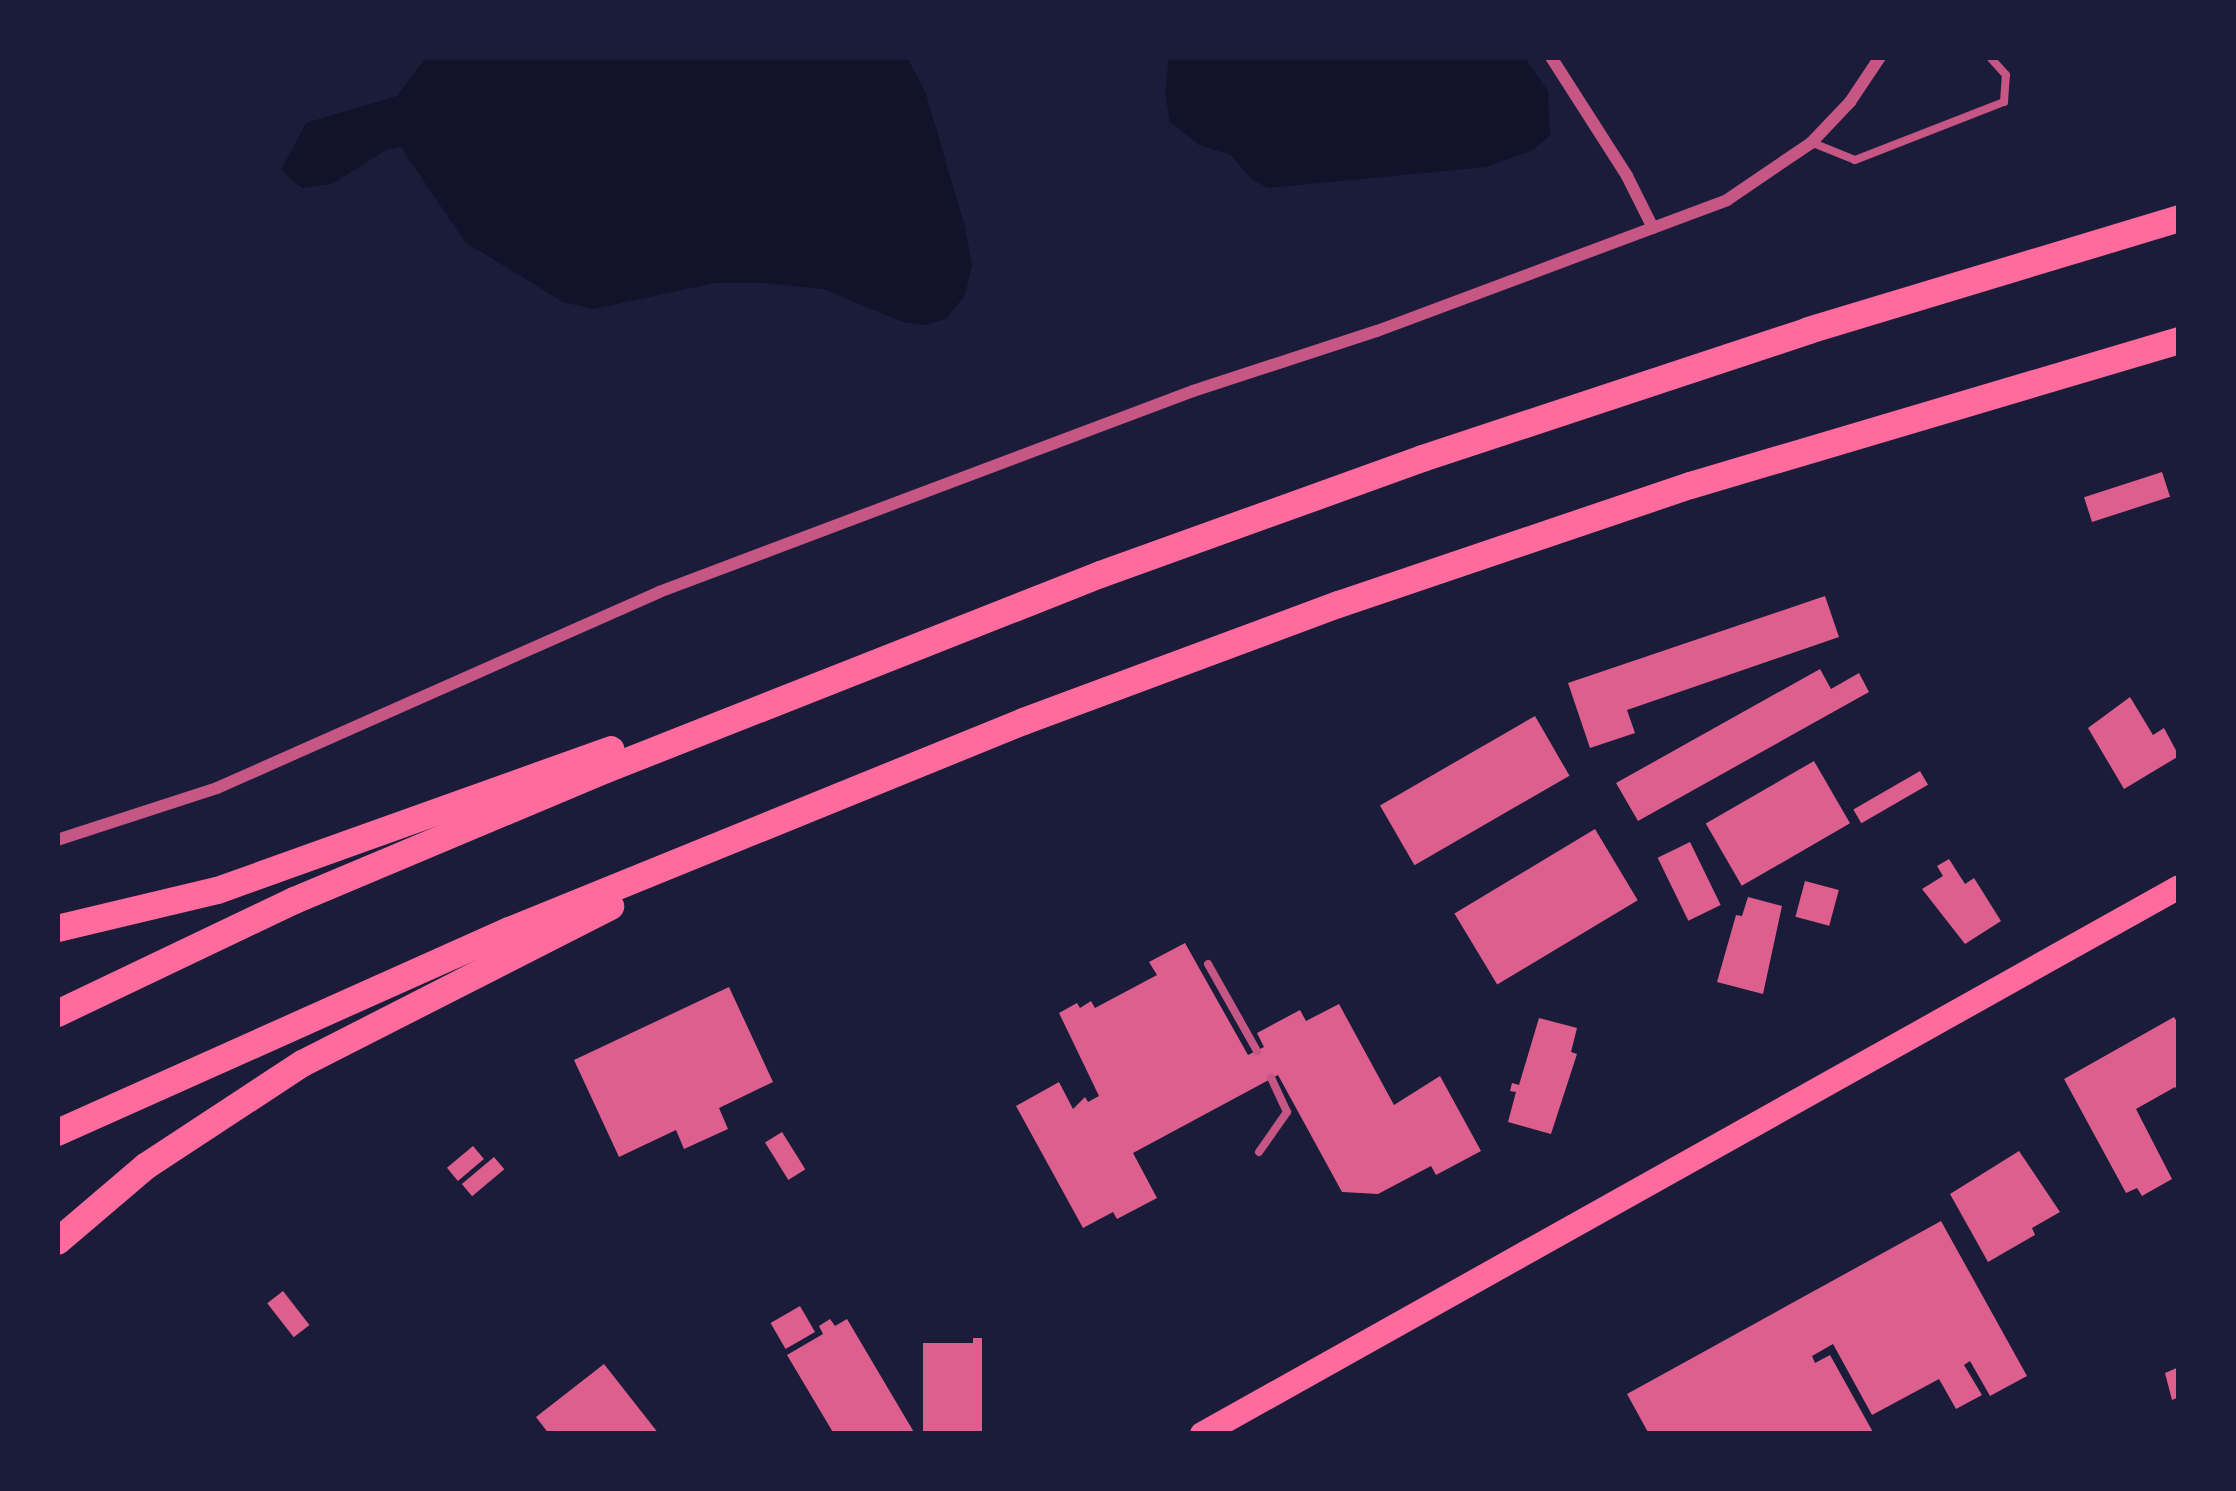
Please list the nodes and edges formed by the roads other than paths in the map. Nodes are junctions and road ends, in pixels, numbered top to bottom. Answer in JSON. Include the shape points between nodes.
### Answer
{"nodes":[{"id":1,"x":1551,"y":57,"type":"edge"},
{"id":2,"x":1880,"y":57,"type":"edge"},
{"id":3,"x":1990,"y":57,"type":"edge"},
{"id":4,"x":1811,"y":143,"type":"junction"},
{"id":5,"x":2179,"y":218,"type":"edge"},
{"id":6,"x":1654,"y":228,"type":"junction"},
{"id":7,"x":2179,"y":340,"type":"edge"},
{"id":8,"x":837,"y":675,"type":"junction"},
{"id":9,"x":771,"y":823,"type":"junction"},
{"id":10,"x":57,"y":839,"type":"edge"},
{"id":11,"x":2179,"y":887,"type":"edge"},
{"id":12,"x":57,"y":928,"type":"edge"},
{"id":13,"x":1208,"y":964,"type":"dead end"},
{"id":14,"x":57,"y":1012,"type":"edge"},
{"id":15,"x":1257,"y":1051,"type":"dead end"},
{"id":16,"x":1271,"y":1078,"type":"dead end"},
{"id":17,"x":57,"y":1132,"type":"edge"},
{"id":18,"x":1259,"y":1151,"type":"dead end"},
{"id":19,"x":57,"y":1241,"type":"edge"},
{"id":20,"x":1202,"y":1434,"type":"edge"}],
"edges":[{"from":1,"to":6,"type":"street"},
{"from":2,"to":4,"type":"street"},
{"from":3,"to":4,"type":"lane","via":[[2006,75],[2004,102],[1855,160]]},
{"from":4,"to":6,"type":"street","via":[[1727,200]]},
{"from":5,"to":8,"type":"highway","via":[[1422,458]]},
{"from":6,"to":10,"type":"street","via":[[659,592],[217,788]]},
{"from":7,"to":9,"type":"highway","via":[[1690,485],[1338,604]]},
{"from":8,"to":12,"type":"highway","via":[[473,794],[237,883]]},
{"from":8,"to":14,"type":"highway","via":[[294,900]]},
{"from":9,"to":17,"type":"highway"},
{"from":9,"to":19,"type":"highway","via":[[302,1063],[146,1166]]},
{"from":11,"to":20,"type":"main road"},
{"from":13,"to":15,"type":"lane"},
{"from":16,"to":18,"type":"lane","via":[[1287,1112]]}]}
